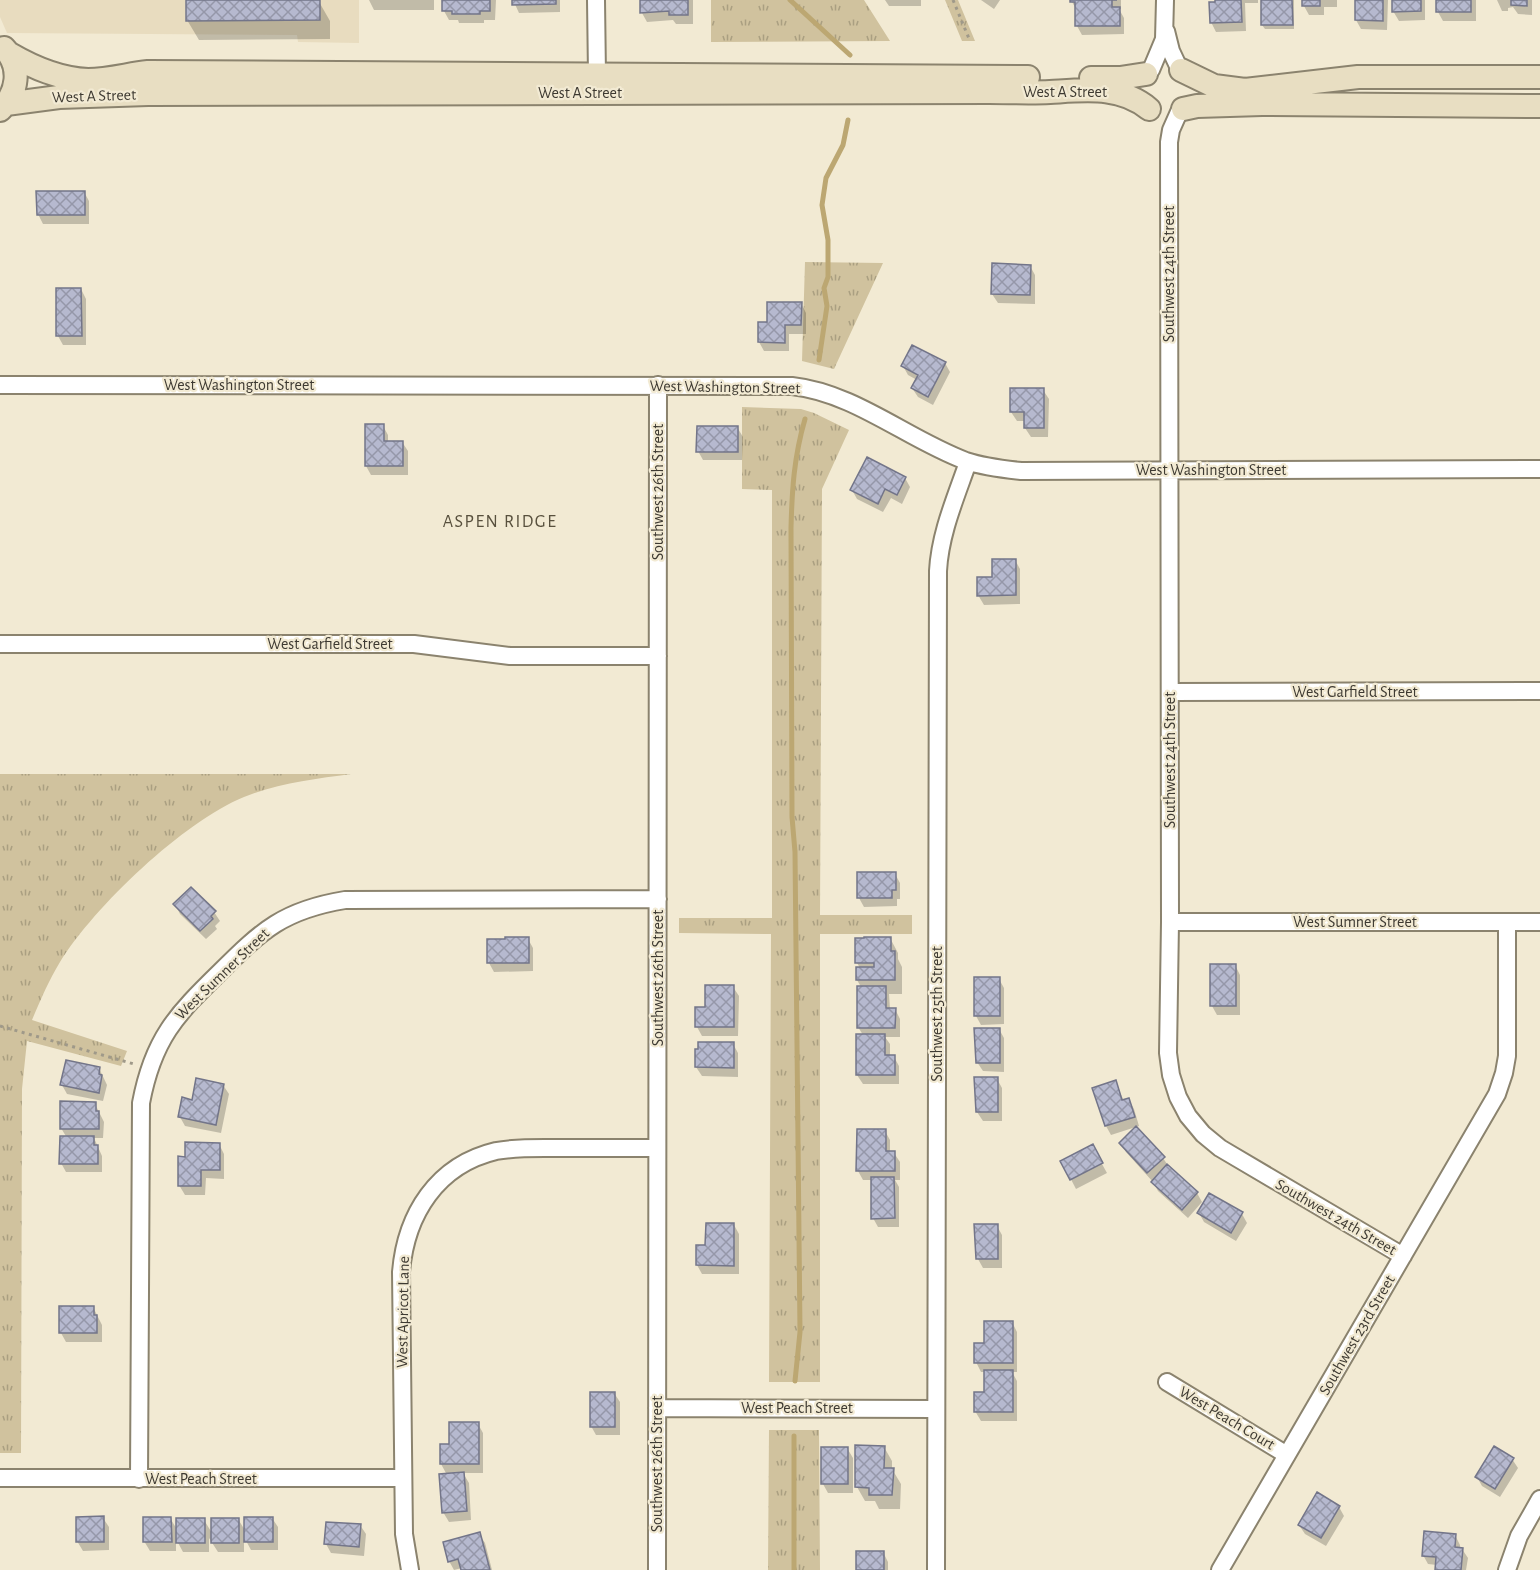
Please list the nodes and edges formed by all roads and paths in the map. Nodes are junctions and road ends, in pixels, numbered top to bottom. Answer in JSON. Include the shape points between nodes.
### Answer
{"nodes":[{"id":1,"x":596,"y":0,"type":"edge"},
{"id":2,"x":953,"y":0,"type":"edge"},
{"id":3,"x":1166,"y":0,"type":"edge"},
{"id":4,"x":1166,"y":27,"type":"junction"},
{"id":5,"x":970,"y":41,"type":"dead end"},
{"id":6,"x":5,"y":49,"type":"edge"},
{"id":7,"x":1180,"y":69,"type":"junction"},
{"id":8,"x":1148,"y":72,"type":"junction"},
{"id":9,"x":597,"y":75,"type":"junction"},
{"id":10,"x":1540,"y":77,"type":"edge"},
{"id":11,"x":1540,"y":106,"type":"edge"},
{"id":12,"x":3,"y":107,"type":"edge"},
{"id":13,"x":1167,"y":111,"type":"junction"},
{"id":14,"x":0,"y":385,"type":"edge"},
{"id":15,"x":658,"y":385,"type":"junction"},
{"id":16,"x":968,"y":462,"type":"junction"},
{"id":17,"x":1168,"y":470,"type":"junction"},
{"id":18,"x":1540,"y":470,"type":"edge"},
{"id":19,"x":0,"y":644,"type":"edge"},
{"id":20,"x":658,"y":656,"type":"junction"},
{"id":21,"x":1540,"y":691,"type":"edge"},
{"id":22,"x":1170,"y":692,"type":"junction"},
{"id":23,"x":658,"y":899,"type":"junction"},
{"id":24,"x":1170,"y":922,"type":"junction"},
{"id":25,"x":1507,"y":922,"type":"junction"},
{"id":26,"x":1540,"y":922,"type":"edge"},
{"id":27,"x":0,"y":1026,"type":"edge"},
{"id":28,"x":149,"y":1068,"type":"junction"},
{"id":29,"x":657,"y":1148,"type":"junction"},
{"id":30,"x":1403,"y":1256,"type":"junction"},
{"id":31,"x":1167,"y":1382,"type":"dead end"},
{"id":32,"x":657,"y":1408,"type":"junction"},
{"id":33,"x":936,"y":1409,"type":"junction"},
{"id":34,"x":1287,"y":1455,"type":"junction"},
{"id":35,"x":402,"y":1478,"type":"junction"},
{"id":36,"x":0,"y":1479,"type":"edge"},
{"id":37,"x":139,"y":1479,"type":"junction"},
{"id":38,"x":1540,"y":1499,"type":"edge"},
{"id":39,"x":410,"y":1570,"type":"edge"},
{"id":40,"x":657,"y":1570,"type":"edge"},
{"id":41,"x":936,"y":1570,"type":"edge"},
{"id":42,"x":1220,"y":1570,"type":"edge"},
{"id":43,"x":1507,"y":1570,"type":"edge"}],
"edges":[{"from":1,"to":9,"type":"street"},
{"from":2,"to":5,"type":"path"},
{"from":3,"to":4,"type":"street"},
{"from":4,"to":7,"type":"street","via":[[1170,51]]},
{"from":4,"to":8,"type":"street","via":[[1160,51]]},
{"from":6,"to":9,"type":"main road","name":"West A Street","via":[[31,67],[88,80],[148,72]]},
{"from":6,"to":12,"type":"main road","via":[[15,66],[16,80]]},
{"from":7,"to":8,"type":"main road","via":[[1165,65]]},
{"from":7,"to":10,"type":"main road","via":[[1214,86],[1245,90],[1358,77]]},
{"from":7,"to":13,"type":"main road","via":[[1191,84],[1191,93]]},
{"from":8,"to":9,"type":"main road","name":"West A Street","via":[[1120,78]]},
{"from":8,"to":13,"type":"main road","via":[[1140,88],[1144,103]]},
{"from":11,"to":13,"type":"main road","via":[[1262,104]]},
{"from":12,"to":13,"type":"main road","name":"West A Street","via":[[59,97],[148,94],[1078,89],[1124,95]]},
{"from":13,"to":17,"type":"street","name":"Southwest 24th Street"},
{"from":14,"to":15,"type":"street","name":"West Washington Street"},
{"from":15,"to":16,"type":"street","name":"West Washington Street","via":[[802,387],[847,402]]},
{"from":15,"to":20,"type":"street","name":"Southwest 26th Street"},
{"from":16,"to":17,"type":"street","name":"West Washington Street","via":[[1021,471]]},
{"from":16,"to":33,"type":"street","name":"Southwest 25th Street","via":[[944,531],[938,571]]},
{"from":17,"to":18,"type":"street","name":"West Washington Street"},
{"from":17,"to":22,"type":"street","name":"Southwest 24th Street"},
{"from":19,"to":20,"type":"street","name":"West Garfield Street","via":[[414,644],[510,656]]},
{"from":20,"to":23,"type":"street","name":"Southwest 26th Street"},
{"from":21,"to":22,"type":"street","name":"West Garfield Street"},
{"from":22,"to":24,"type":"street","name":"Southwest 24th Street"},
{"from":23,"to":28,"type":"street","name":"West Sumner Street","via":[[325,903],[298,912],[256,937],[188,1003],[167,1030]]},
{"from":23,"to":29,"type":"street","name":"Southwest 26th Street"},
{"from":24,"to":25,"type":"street","name":"West Sumner Street"},
{"from":24,"to":30,"type":"street","name":"Southwest 24th Street","via":[[1170,1075],[1188,1116],[1220,1148]]},
{"from":25,"to":26,"type":"street","name":"West Sumner Street"},
{"from":25,"to":30,"type":"street","name":"Southwest 23rd Street","via":[[1504,1073],[1486,1114]]},
{"from":27,"to":28,"type":"path"},
{"from":28,"to":37,"type":"street","name":"West Sumner Street","via":[[140,1119]]},
{"from":29,"to":32,"type":"street","name":"Southwest 26th Street"},
{"from":29,"to":35,"type":"street","name":"West Apricot Lane","via":[[498,1151],[464,1164],[426,1197],[407,1234],[403,1254]]},
{"from":30,"to":34,"type":"street","name":"Southwest 23rd Street"},
{"from":31,"to":34,"type":"street","name":"West Peach Court"},
{"from":32,"to":33,"type":"street","name":"West Peach Street"},
{"from":32,"to":40,"type":"street","name":"Southwest 26th Street"},
{"from":33,"to":41,"type":"street","name":"Southwest 25th Street"},
{"from":34,"to":42,"type":"street","name":"Southwest 23rd Street"},
{"from":35,"to":37,"type":"street","name":"West Peach Street"},
{"from":35,"to":39,"type":"street","name":"West Apricot Lane"},
{"from":36,"to":37,"type":"street","name":"West Peach Street"},
{"from":38,"to":43,"type":"street","via":[[1518,1536]]}]}
